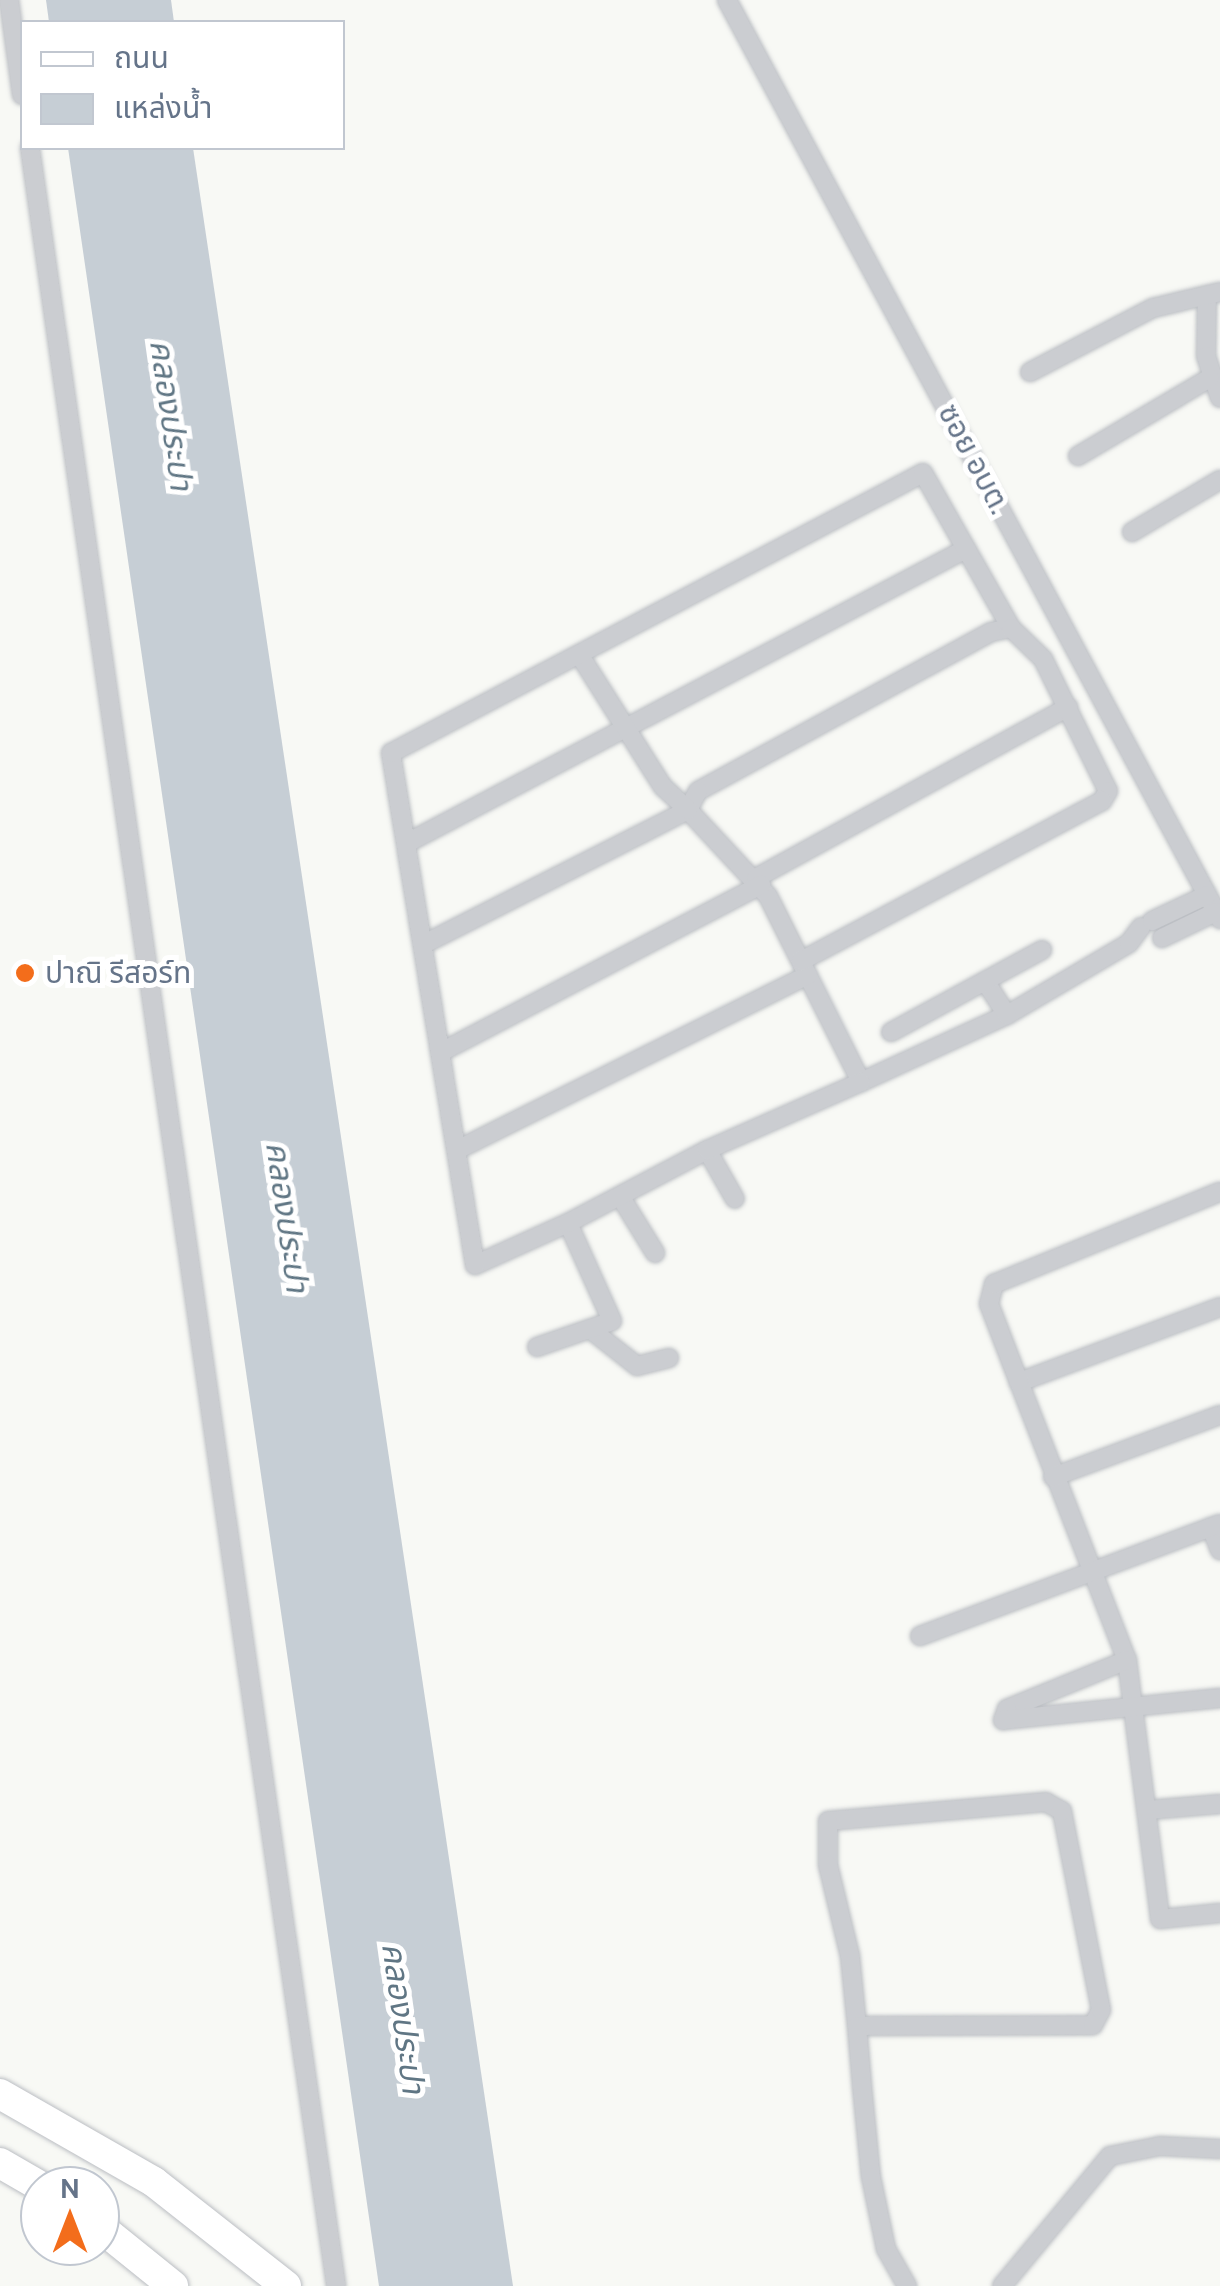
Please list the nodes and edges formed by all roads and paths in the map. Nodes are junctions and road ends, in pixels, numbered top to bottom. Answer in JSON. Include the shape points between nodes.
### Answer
{"nodes":[{"id":1,"x":9,"y":0,"type":"edge"},
{"id":2,"x":728,"y":0,"type":"edge"},
{"id":3,"x":20,"y":80,"type":"edge"},
{"id":4,"x":30,"y":150,"type":"edge"},
{"id":5,"x":1214,"y":294,"type":"edge"},
{"id":6,"x":1030,"y":372,"type":"dead end"},
{"id":7,"x":1210,"y":378,"type":"junction"},
{"id":8,"x":1220,"y":398,"type":"edge"},
{"id":9,"x":1078,"y":456,"type":"dead end"},
{"id":10,"x":1220,"y":480,"type":"edge"},
{"id":11,"x":1132,"y":532,"type":"dead end"},
{"id":12,"x":966,"y":549,"type":"junction"},
{"id":13,"x":1011,"y":628,"type":"junction"},
{"id":14,"x":579,"y":654,"type":"junction"},
{"id":15,"x":1068,"y":706,"type":"junction"},
{"id":16,"x":626,"y":728,"type":"junction"},
{"id":17,"x":688,"y":810,"type":"junction"},
{"id":18,"x":406,"y":843,"type":"junction"},
{"id":19,"x":759,"y":881,"type":"junction"},
{"id":20,"x":1214,"y":909,"type":"edge"},
{"id":21,"x":424,"y":944,"type":"junction"},
{"id":22,"x":1042,"y":950,"type":"dead end"},
{"id":23,"x":804,"y":968,"type":"junction"},
{"id":24,"x":985,"y":981,"type":"junction"},
{"id":25,"x":1007,"y":1015,"type":"junction"},
{"id":26,"x":891,"y":1032,"type":"dead end"},
{"id":27,"x":443,"y":1051,"type":"junction"},
{"id":28,"x":860,"y":1082,"type":"junction"},
{"id":29,"x":459,"y":1149,"type":"junction"},
{"id":30,"x":707,"y":1150,"type":"junction"},
{"id":31,"x":1220,"y":1192,"type":"edge"},
{"id":32,"x":620,"y":1196,"type":"junction"},
{"id":33,"x":735,"y":1199,"type":"dead end"},
{"id":34,"x":568,"y":1223,"type":"junction"},
{"id":35,"x":655,"y":1254,"type":"dead end"},
{"id":36,"x":1220,"y":1307,"type":"edge"},
{"id":37,"x":590,"y":1329,"type":"junction"},
{"id":38,"x":537,"y":1348,"type":"dead end"},
{"id":39,"x":669,"y":1358,"type":"dead end"},
{"id":40,"x":1018,"y":1382,"type":"junction"},
{"id":41,"x":1220,"y":1415,"type":"edge"},
{"id":42,"x":1053,"y":1477,"type":"junction"},
{"id":43,"x":1216,"y":1526,"type":"edge"},
{"id":44,"x":1220,"y":1550,"type":"edge"},
{"id":45,"x":1092,"y":1573,"type":"junction"},
{"id":46,"x":920,"y":1636,"type":"dead end"},
{"id":47,"x":1127,"y":1660,"type":"junction"},
{"id":48,"x":1220,"y":1698,"type":"edge"},
{"id":49,"x":1136,"y":1706,"type":"junction"},
{"id":50,"x":1220,"y":1804,"type":"edge"},
{"id":51,"x":1148,"y":1810,"type":"junction"},
{"id":52,"x":1220,"y":1913,"type":"edge"},
{"id":53,"x":857,"y":2026,"type":"junction"},
{"id":54,"x":0,"y":2094,"type":"edge"},
{"id":55,"x":1220,"y":2149,"type":"edge"},
{"id":56,"x":120,"y":2243,"type":"edge"},
{"id":57,"x":173,"y":2286,"type":"edge"},
{"id":58,"x":286,"y":2286,"type":"edge"},
{"id":59,"x":336,"y":2286,"type":"edge"},
{"id":60,"x":907,"y":2286,"type":"edge"},
{"id":61,"x":1002,"y":2286,"type":"edge"}],
"edges":[{"from":1,"to":3,"type":"street"},
{"from":2,"to":20,"type":"street","name":"ซอย อบต."},
{"from":4,"to":59,"type":"street","via":[[187,1281]]},
{"from":5,"to":6,"type":"street","via":[[1154,308]]},
{"from":5,"to":7,"type":"street"},
{"from":7,"to":8,"type":"street"},
{"from":7,"to":9,"type":"street"},
{"from":10,"to":11,"type":"street"},
{"from":12,"to":13,"type":"street"},
{"from":12,"to":14,"type":"street","via":[[923,473]]},
{"from":12,"to":16,"type":"street"},
{"from":13,"to":15,"type":"street","via":[[1043,659]]},
{"from":13,"to":17,"type":"street","via":[[991,632],[698,792]]},
{"from":14,"to":16,"type":"street"},
{"from":14,"to":18,"type":"street","via":[[391,753]]},
{"from":15,"to":19,"type":"street"},
{"from":15,"to":23,"type":"street","via":[[1104,776],[1108,790],[1102,800]]},
{"from":16,"to":17,"type":"street","via":[[663,787]]},
{"from":16,"to":18,"type":"street"},
{"from":17,"to":19,"type":"street"},
{"from":17,"to":21,"type":"street"},
{"from":18,"to":21,"type":"street"},
{"from":19,"to":23,"type":"street"},
{"from":19,"to":27,"type":"street"},
{"from":20,"to":25,"type":"street","via":[[1146,934]]},
{"from":21,"to":27,"type":"street"},
{"from":22,"to":24,"type":"street"},
{"from":23,"to":28,"type":"street"},
{"from":23,"to":29,"type":"street"},
{"from":24,"to":25,"type":"street"},
{"from":24,"to":26,"type":"street"},
{"from":25,"to":28,"type":"street"},
{"from":27,"to":29,"type":"street"},
{"from":28,"to":30,"type":"street"},
{"from":29,"to":34,"type":"street","via":[[476,1266]]},
{"from":30,"to":32,"type":"street"},
{"from":30,"to":33,"type":"street"},
{"from":31,"to":40,"type":"street","via":[[994,1284],[989,1304]]},
{"from":32,"to":34,"type":"street"},
{"from":32,"to":35,"type":"street"},
{"from":34,"to":37,"type":"street","via":[[612,1321]]},
{"from":36,"to":40,"type":"street"},
{"from":37,"to":38,"type":"street"},
{"from":37,"to":39,"type":"street","via":[[637,1366]]},
{"from":40,"to":42,"type":"street"},
{"from":41,"to":42,"type":"street"},
{"from":42,"to":45,"type":"street"},
{"from":43,"to":44,"type":"street"},
{"from":43,"to":45,"type":"street"},
{"from":45,"to":46,"type":"street"},
{"from":45,"to":47,"type":"street"},
{"from":47,"to":49,"type":"street"},
{"from":47,"to":49,"type":"street","via":[[1007,1709],[1003,1720]]},
{"from":48,"to":49,"type":"street"},
{"from":49,"to":51,"type":"street"},
{"from":50,"to":51,"type":"street"},
{"from":51,"to":52,"type":"street","via":[[1160,1919]]},
{"from":53,"to":53,"type":"street","via":[[850,1956],[828,1865],[828,1821],[1046,1802],[1062,1811],[1101,2010],[1093,2024]]},
{"from":53,"to":60,"type":"street","via":[[871,2177],[886,2249]]},
{"from":54,"to":58,"type":"main road","via":[[154,2182]]},
{"from":55,"to":61,"type":"street","via":[[1160,2146],[1110,2156]]},
{"from":56,"to":57,"type":"main road"}]}
